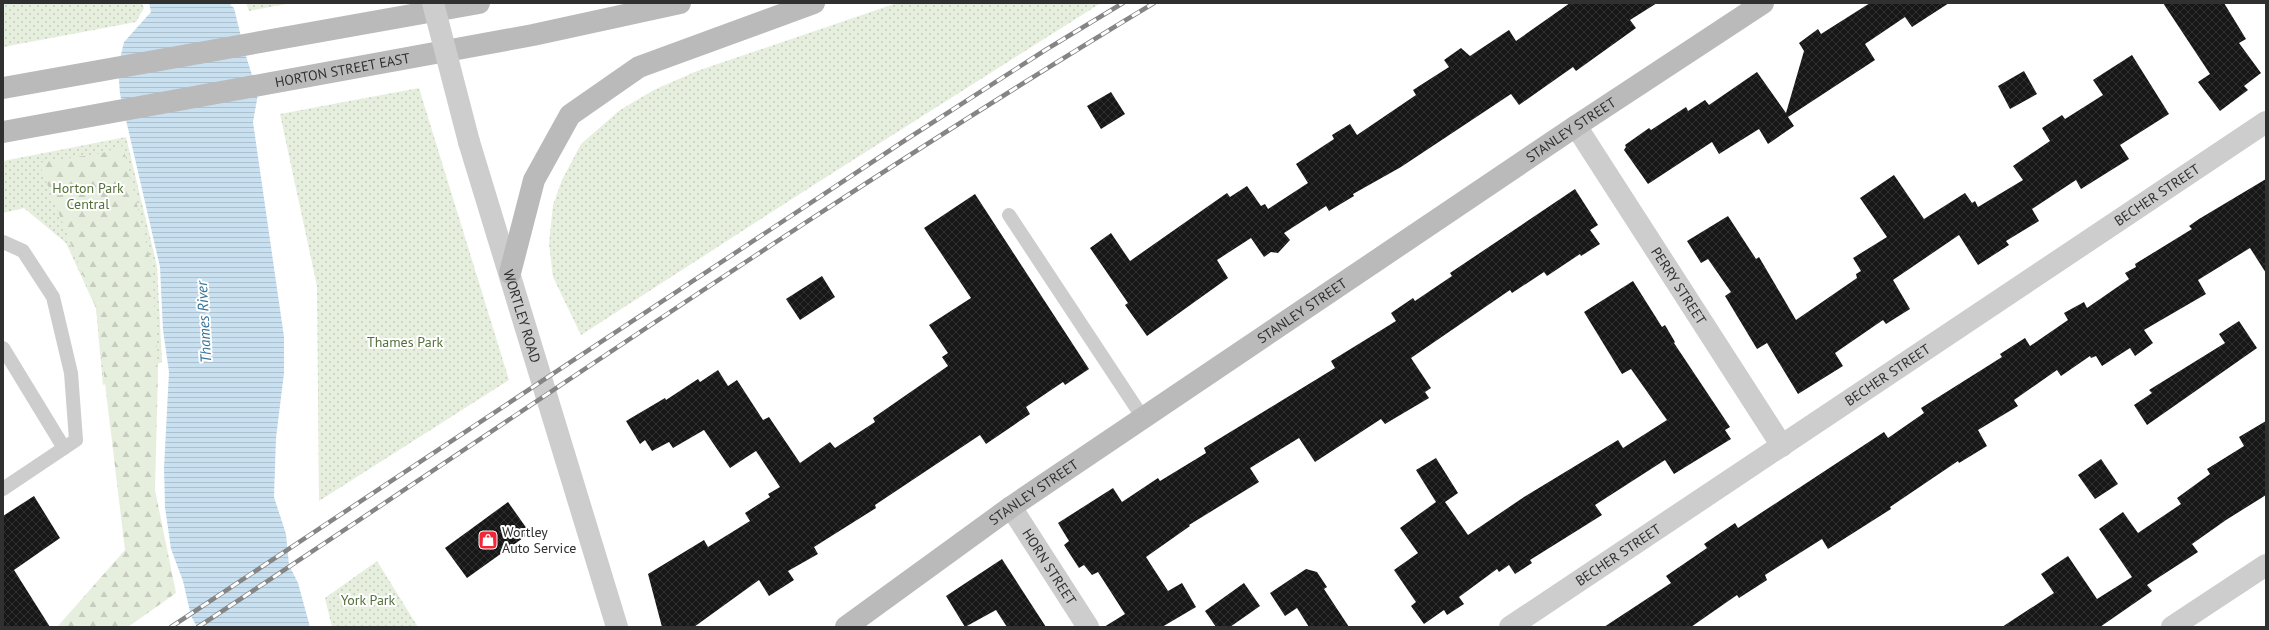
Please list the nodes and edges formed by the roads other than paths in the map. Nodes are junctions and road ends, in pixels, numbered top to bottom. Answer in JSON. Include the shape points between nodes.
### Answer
{"nodes":[{"id":1,"x":433,"y":3,"type":"edge"},
{"id":2,"x":479,"y":3,"type":"edge"},
{"id":3,"x":680,"y":3,"type":"edge"},
{"id":4,"x":814,"y":3,"type":"edge"},
{"id":5,"x":1763,"y":3,"type":"edge"},
{"id":6,"x":3,"y":88,"type":"edge"},
{"id":7,"x":2266,"y":122,"type":"edge"},
{"id":8,"x":1576,"y":126,"type":"junction"},
{"id":9,"x":3,"y":132,"type":"edge"},
{"id":10,"x":1009,"y":215,"type":"dead end"},
{"id":11,"x":3,"y":242,"type":"edge"},
{"id":12,"x":510,"y":273,"type":"junction"},
{"id":13,"x":3,"y":348,"type":"edge"},
{"id":14,"x":1143,"y":418,"type":"junction"},
{"id":15,"x":1782,"y":446,"type":"junction"},
{"id":16,"x":64,"y":448,"type":"junction"},
{"id":17,"x":5,"y":484,"type":"edge"},
{"id":18,"x":1011,"y":507,"type":"junction"},
{"id":19,"x":2266,"y":565,"type":"edge"},
{"id":20,"x":617,"y":627,"type":"edge"},
{"id":21,"x":846,"y":627,"type":"edge"},
{"id":22,"x":1088,"y":627,"type":"edge"},
{"id":23,"x":1510,"y":627,"type":"edge"},
{"id":24,"x":2172,"y":627,"type":"edge"}],
"edges":[{"from":1,"to":12,"type":"street","name":"WORTLEY ROAD","bridge":true,"via":[[469,142]]},
{"from":2,"to":6,"type":"main road"},
{"from":3,"to":9,"type":"main road","name":"HORTON STREET EAST","via":[[533,35]]},
{"from":4,"to":12,"type":"main road","via":[[639,67],[570,115],[534,180]]},
{"from":5,"to":8,"type":"main road","name":"STANLEY STREET"},
{"from":7,"to":15,"type":"street","name":"BECHER STREET"},
{"from":8,"to":14,"type":"main road","name":"STANLEY STREET"},
{"from":8,"to":15,"type":"street","name":"PERRY STREET"},
{"from":10,"to":14,"type":"lane"},
{"from":11,"to":16,"type":"lane","via":[[23,251],[53,297],[71,373],[76,440]]},
{"from":12,"to":20,"type":"street","name":"WORTLEY ROAD"},
{"from":13,"to":16,"type":"lane"},
{"from":14,"to":18,"type":"main road","name":"STANLEY STREET"},
{"from":15,"to":23,"type":"street","name":"BECHER STREET"},
{"from":16,"to":17,"type":"lane"},
{"from":18,"to":21,"type":"main road","name":"STANLEY STREET"},
{"from":18,"to":22,"type":"street","name":"HORN STREET"},
{"from":19,"to":24,"type":"street"}]}
